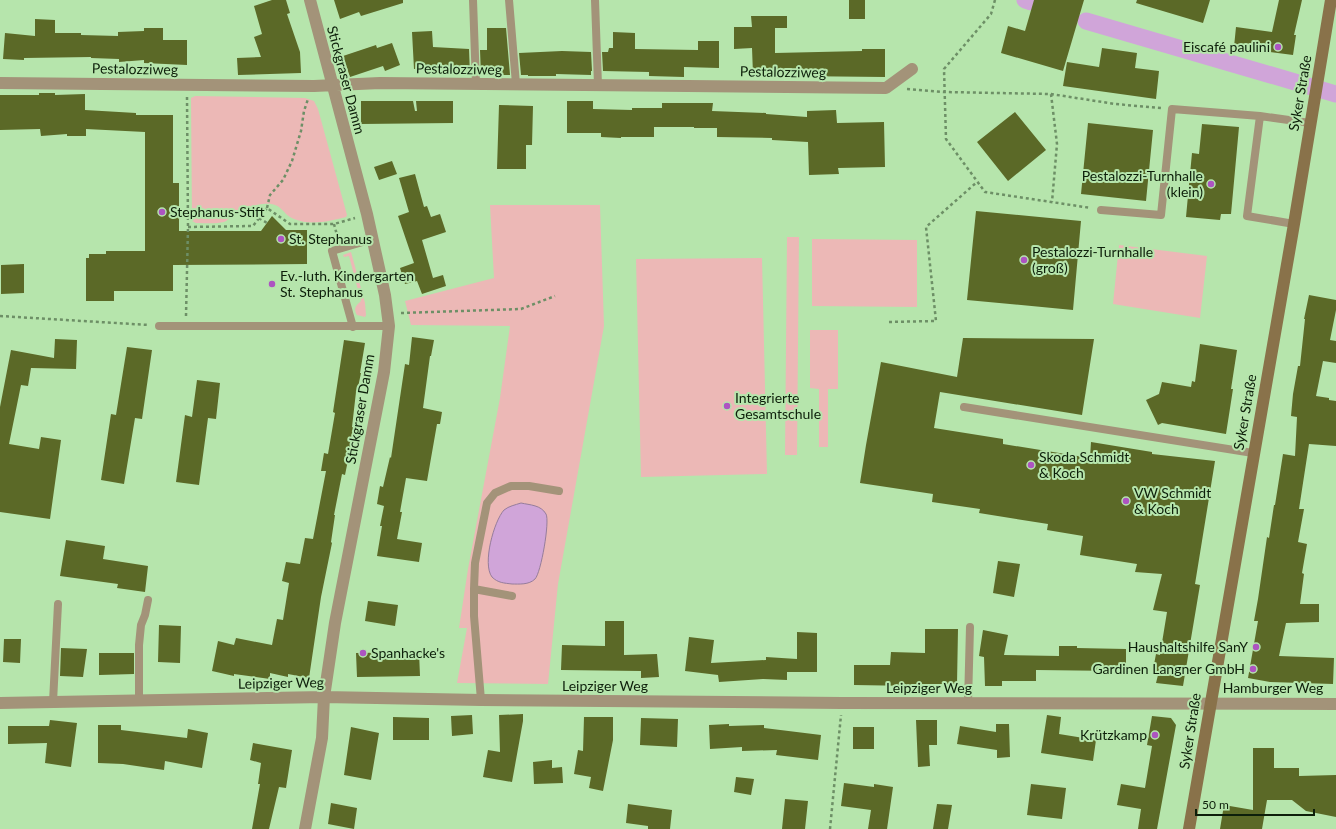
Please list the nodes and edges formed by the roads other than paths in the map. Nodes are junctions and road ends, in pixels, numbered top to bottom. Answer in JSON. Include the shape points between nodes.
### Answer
{"nodes":[{"id":1,"x":310,"y":0,"type":"edge"},
{"id":2,"x":473,"y":0,"type":"edge"},
{"id":3,"x":509,"y":0,"type":"edge"},
{"id":4,"x":595,"y":0,"type":"edge"},
{"id":5,"x":1331,"y":0,"type":"edge"},
{"id":6,"x":1332,"y":14,"type":"edge"},
{"id":7,"x":912,"y":69,"type":"dead end"},
{"id":8,"x":0,"y":83,"type":"edge"},
{"id":9,"x":476,"y":84,"type":"junction"},
{"id":10,"x":516,"y":84,"type":"junction"},
{"id":11,"x":332,"y":85,"type":"junction"},
{"id":12,"x":598,"y":85,"type":"junction"},
{"id":13,"x":1260,"y":116,"type":"junction"},
{"id":14,"x":1310,"y":123,"type":"junction"},
{"id":15,"x":1101,"y":210,"type":"road end"},
{"id":16,"x":1294,"y":224,"type":"junction"},
{"id":17,"x":373,"y":239,"type":"junction"},
{"id":18,"x":159,"y":326,"type":"road end"},
{"id":19,"x":389,"y":326,"type":"junction"},
{"id":20,"x":353,"y":327,"type":"junction"},
{"id":21,"x":964,"y":407,"type":"dead end"},
{"id":22,"x":1253,"y":452,"type":"junction"},
{"id":23,"x":560,"y":491,"type":"dead end"},
{"id":24,"x":474,"y":589,"type":"junction"},
{"id":25,"x":512,"y":596,"type":"dead end"},
{"id":26,"x":148,"y":600,"type":"dead end"},
{"id":27,"x":58,"y":604,"type":"dead end"},
{"id":28,"x":970,"y":627,"type":"dead end"},
{"id":29,"x":324,"y":697,"type":"junction"},
{"id":30,"x":481,"y":700,"type":"junction"},
{"id":31,"x":139,"y":701,"type":"junction"},
{"id":32,"x":53,"y":702,"type":"junction"},
{"id":33,"x":0,"y":703,"type":"edge"},
{"id":34,"x":968,"y":703,"type":"junction"},
{"id":35,"x":1210,"y":703,"type":"junction"},
{"id":36,"x":1336,"y":704,"type":"edge"},
{"id":37,"x":305,"y":829,"type":"edge"},
{"id":38,"x":1189,"y":829,"type":"edge"}],
"edges":[{"from":1,"to":11,"type":"street","name":"Stickgraser Damm"},
{"from":2,"to":9,"type":"lane"},
{"from":3,"to":10,"type":"lane"},
{"from":4,"to":12,"type":"lane"},
{"from":5,"to":6,"type":"main road","name":"Syker Straße"},
{"from":6,"to":14,"type":"main road","name":"Syker Straße"},
{"from":7,"to":12,"type":"street","name":"Pestalozziweg","via":[[886,88]]},
{"from":8,"to":11,"type":"street","name":"Pestalozziweg"},
{"from":9,"to":10,"type":"street","name":"Pestalozziweg"},
{"from":9,"to":11,"type":"street","name":"Pestalozziweg"},
{"from":10,"to":12,"type":"street","name":"Pestalozziweg"},
{"from":11,"to":17,"type":"street","name":"Stickgraser Damm"},
{"from":13,"to":14,"type":"lane"},
{"from":13,"to":15,"type":"lane","via":[[1172,109],[1161,215]]},
{"from":13,"to":16,"type":"lane","via":[[1247,216]]},
{"from":14,"to":16,"type":"main road","name":"Syker Straße"},
{"from":16,"to":22,"type":"main road","name":"Syker Straße"},
{"from":17,"to":19,"type":"street","name":"Stickgraser Damm"},
{"from":17,"to":20,"type":"lane","via":[[332,251]]},
{"from":18,"to":20,"type":"lane"},
{"from":19,"to":20,"type":"lane"},
{"from":19,"to":29,"type":"street","name":"Stickgraser Damm","via":[[384,372],[335,623]]},
{"from":21,"to":22,"type":"lane"},
{"from":22,"to":35,"type":"main road","name":"Syker Straße"},
{"from":23,"to":24,"type":"lane","via":[[511,486],[495,493],[487,503],[475,563]]},
{"from":24,"to":25,"type":"lane"},
{"from":24,"to":30,"type":"lane"},
{"from":26,"to":31,"type":"lane","via":[[139,645]]},
{"from":27,"to":32,"type":"lane"},
{"from":28,"to":34,"type":"lane"},
{"from":29,"to":30,"type":"street","name":"Leipziger Weg"},
{"from":29,"to":31,"type":"street","name":"Leipziger Weg"},
{"from":29,"to":37,"type":"street","name":"Stickgraser Damm","via":[[322,738]]},
{"from":30,"to":34,"type":"street","name":"Leipziger Weg"},
{"from":31,"to":32,"type":"street","name":"Leipziger Weg"},
{"from":32,"to":33,"type":"street","name":"Leipziger Weg"},
{"from":34,"to":35,"type":"street","name":"Leipziger Weg"},
{"from":35,"to":36,"type":"street","name":"Hamburger Weg"},
{"from":35,"to":38,"type":"main road","name":"Syker Straße"}]}
